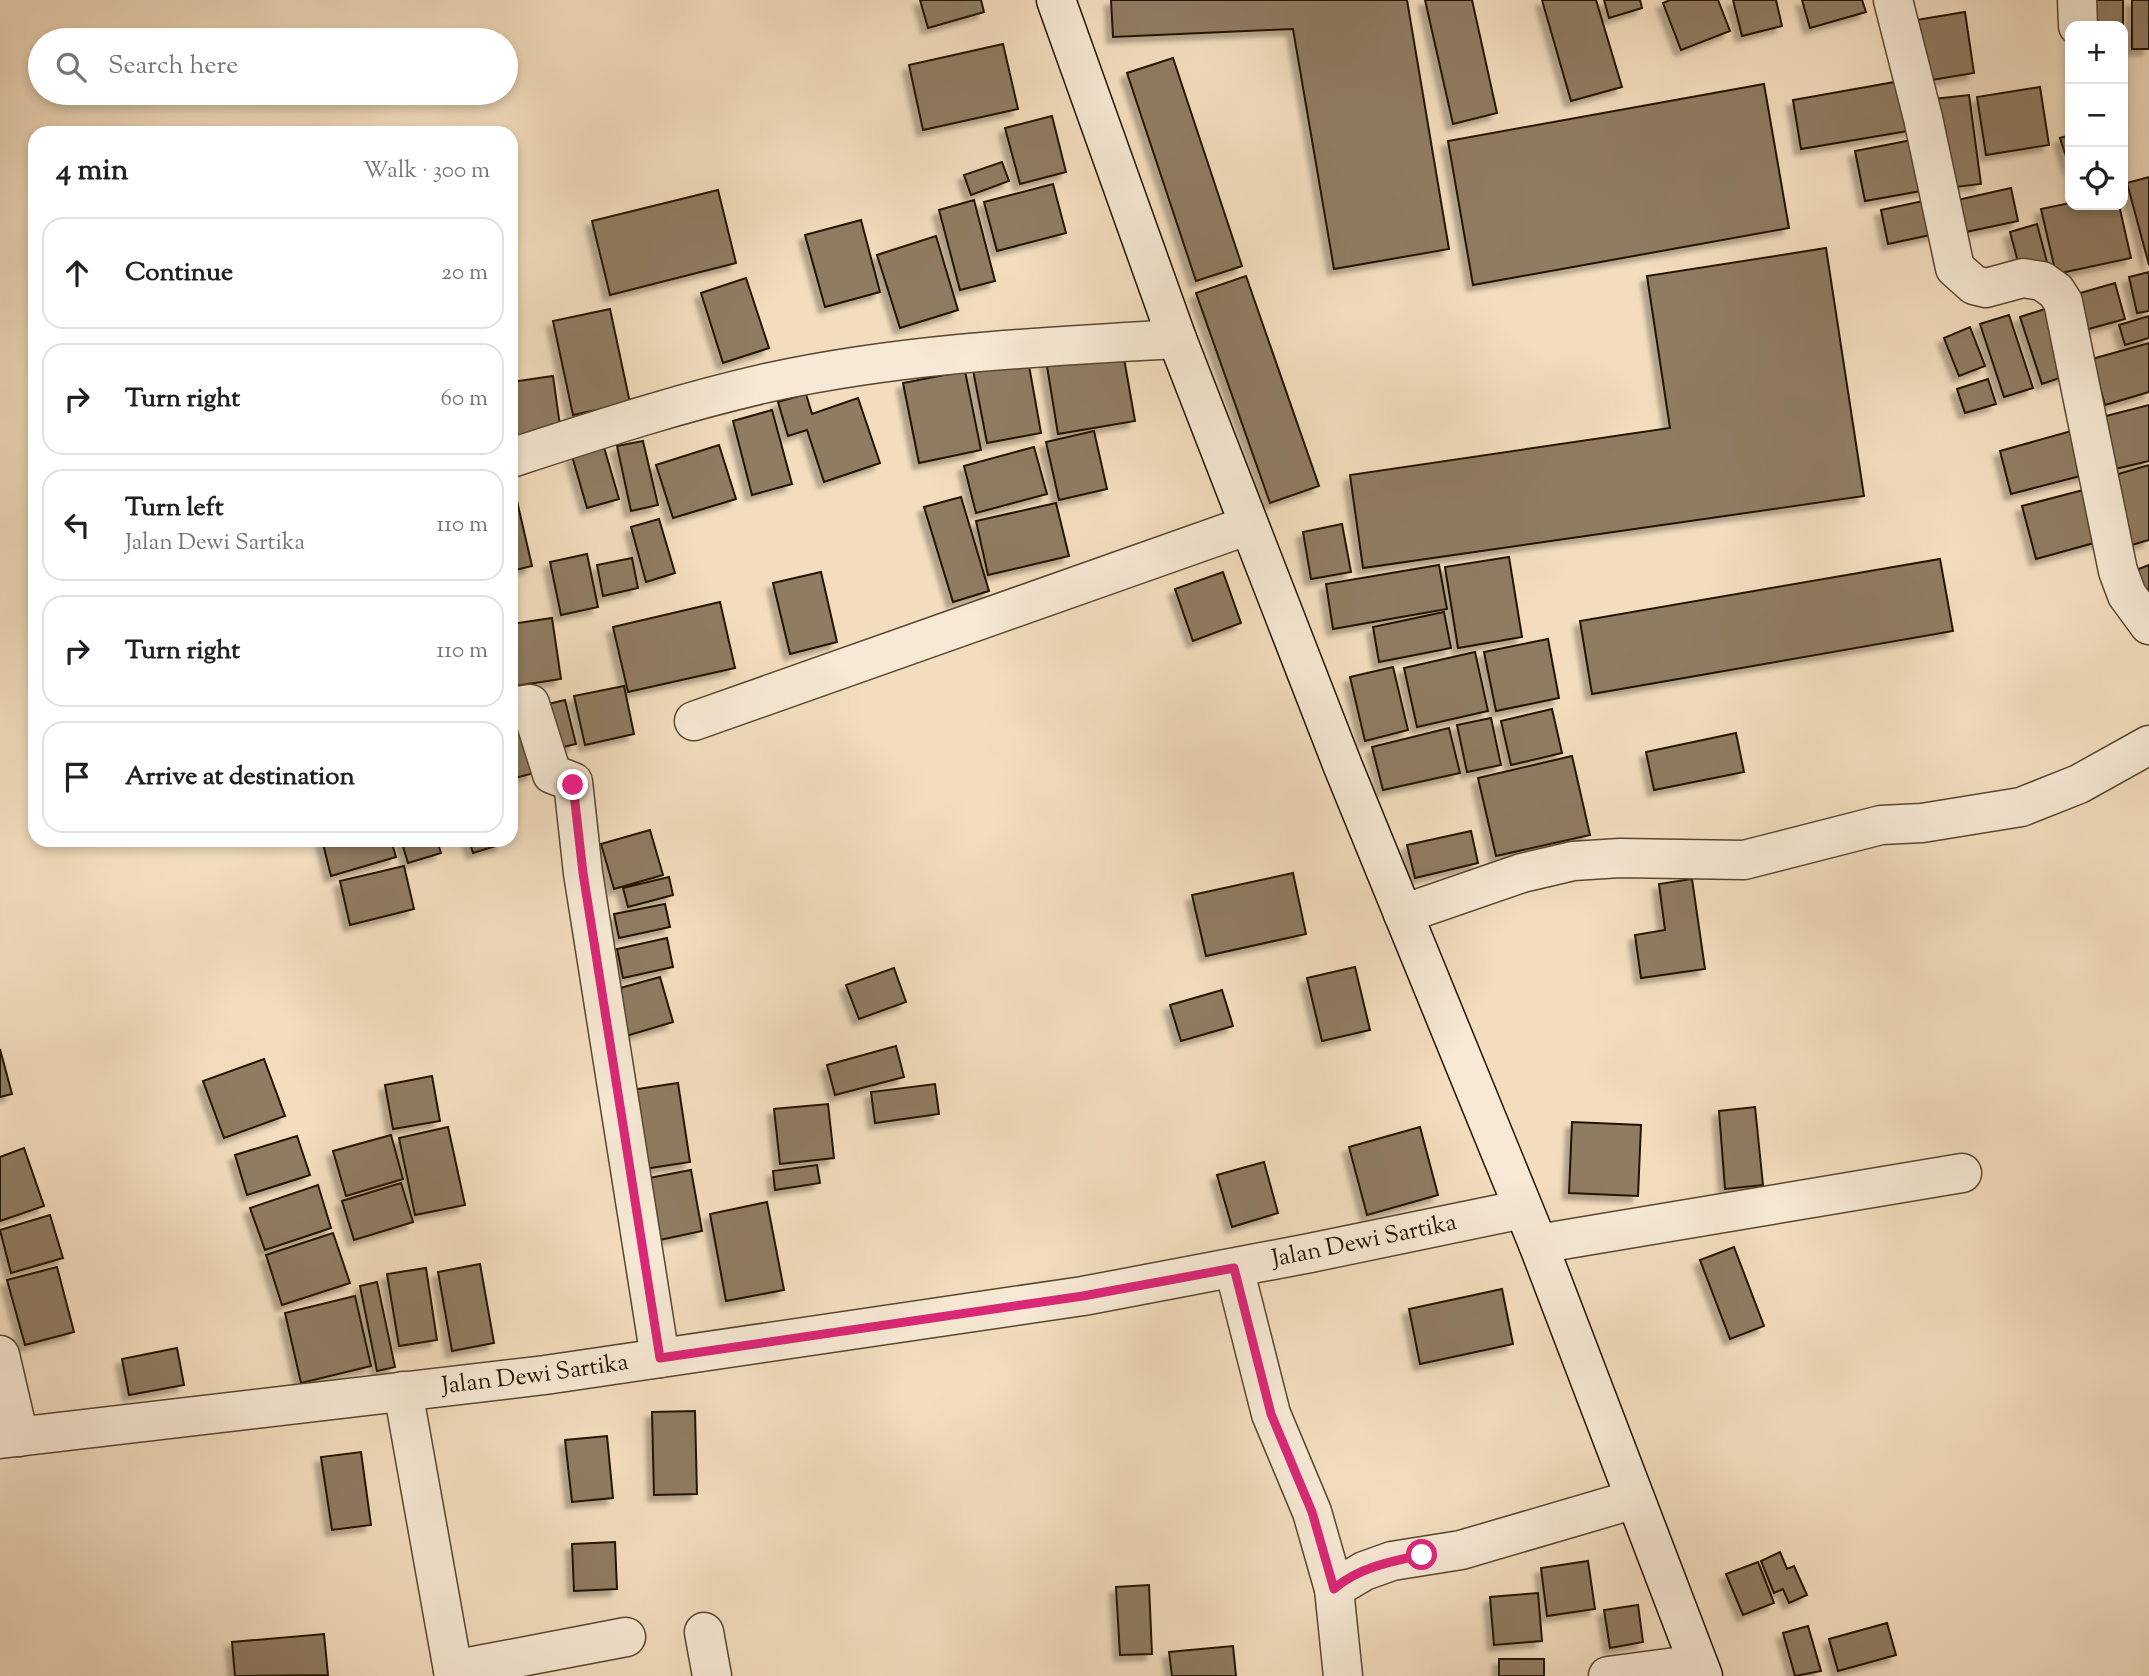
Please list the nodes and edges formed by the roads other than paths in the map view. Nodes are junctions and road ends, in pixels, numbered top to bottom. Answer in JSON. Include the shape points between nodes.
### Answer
{"nodes":[{"id":1,"x":1056,"y":0,"type":"edge"},
{"id":2,"x":1893,"y":0,"type":"edge"},
{"id":3,"x":2077,"y":0,"type":"edge"},
{"id":4,"x":2078,"y":21,"type":"edge"},
{"id":5,"x":1177,"y":339,"type":"junction"},
{"id":6,"x":518,"y":456,"type":"edge"},
{"id":7,"x":1249,"y":525,"type":"junction"},
{"id":8,"x":2149,"y":625,"type":"edge"},
{"id":9,"x":518,"y":700,"type":"edge"},
{"id":10,"x":694,"y":721,"type":"dead end"},
{"id":11,"x":2149,"y":745,"type":"edge"},
{"id":12,"x":1403,"y":914,"type":"junction"},
{"id":13,"x":1962,"y":1173,"type":"dead end"},
{"id":14,"x":1523,"y":1209,"type":"junction"},
{"id":15,"x":1538,"y":1244,"type":"junction"},
{"id":16,"x":1234,"y":1268,"type":"junction"},
{"id":17,"x":0,"y":1355,"type":"edge"},
{"id":18,"x":660,"y":1358,"type":"junction"},
{"id":19,"x":403,"y":1391,"type":"junction"},
{"id":20,"x":10,"y":1438,"type":"edge"},
{"id":21,"x":1635,"y":1499,"type":"junction"},
{"id":22,"x":1334,"y":1589,"type":"junction"},
{"id":23,"x":704,"y":1632,"type":"dead end"},
{"id":24,"x":626,"y":1637,"type":"dead end"},
{"id":25,"x":1700,"y":1670,"type":"edge"},
{"id":26,"x":454,"y":1673,"type":"edge"},
{"id":27,"x":712,"y":1676,"type":"edge"},
{"id":28,"x":1343,"y":1676,"type":"edge"},
{"id":29,"x":1608,"y":1676,"type":"edge"}],
"edges":[{"from":1,"to":5,"type":"street"},
{"from":2,"to":8,"type":"street","via":[[1955,268],[1974,285],[1986,288],[2024,278],[2042,281],[2063,302],[2118,571],[2127,596]]},
{"from":3,"to":4,"type":"street"},
{"from":5,"to":6,"type":"street","via":[[979,350],[773,382],[660,410]]},
{"from":5,"to":7,"type":"street"},
{"from":7,"to":10,"type":"street"},
{"from":7,"to":12,"type":"street"},
{"from":9,"to":18,"type":"street","via":[[533,707],[552,774],[573,785]]},
{"from":11,"to":12,"type":"street","via":[[2079,784],[2021,807],[1881,825],[1744,860],[1573,861],[1522,873]]},
{"from":12,"to":14,"type":"street"},
{"from":13,"to":15,"type":"street"},
{"from":14,"to":15,"type":"street"},
{"from":14,"to":16,"type":"street","name":"Jalan Dewi Sartika"},
{"from":15,"to":21,"type":"street"},
{"from":16,"to":18,"type":"street","name":"Jalan Dewi Sartika","via":[[1083,1296]]},
{"from":16,"to":22,"type":"street","via":[[1271,1414],[1312,1512]]},
{"from":17,"to":20,"type":"street"},
{"from":18,"to":19,"type":"street","name":"Jalan Dewi Sartika"},
{"from":19,"to":20,"type":"street","name":"Jalan Dewi Sartika"},
{"from":19,"to":26,"type":"street"},
{"from":21,"to":22,"type":"street","via":[[1461,1550],[1392,1561]]},
{"from":21,"to":25,"type":"street"},
{"from":22,"to":28,"type":"street"},
{"from":23,"to":27,"type":"street"},
{"from":24,"to":26,"type":"street"},
{"from":25,"to":29,"type":"street"}]}
